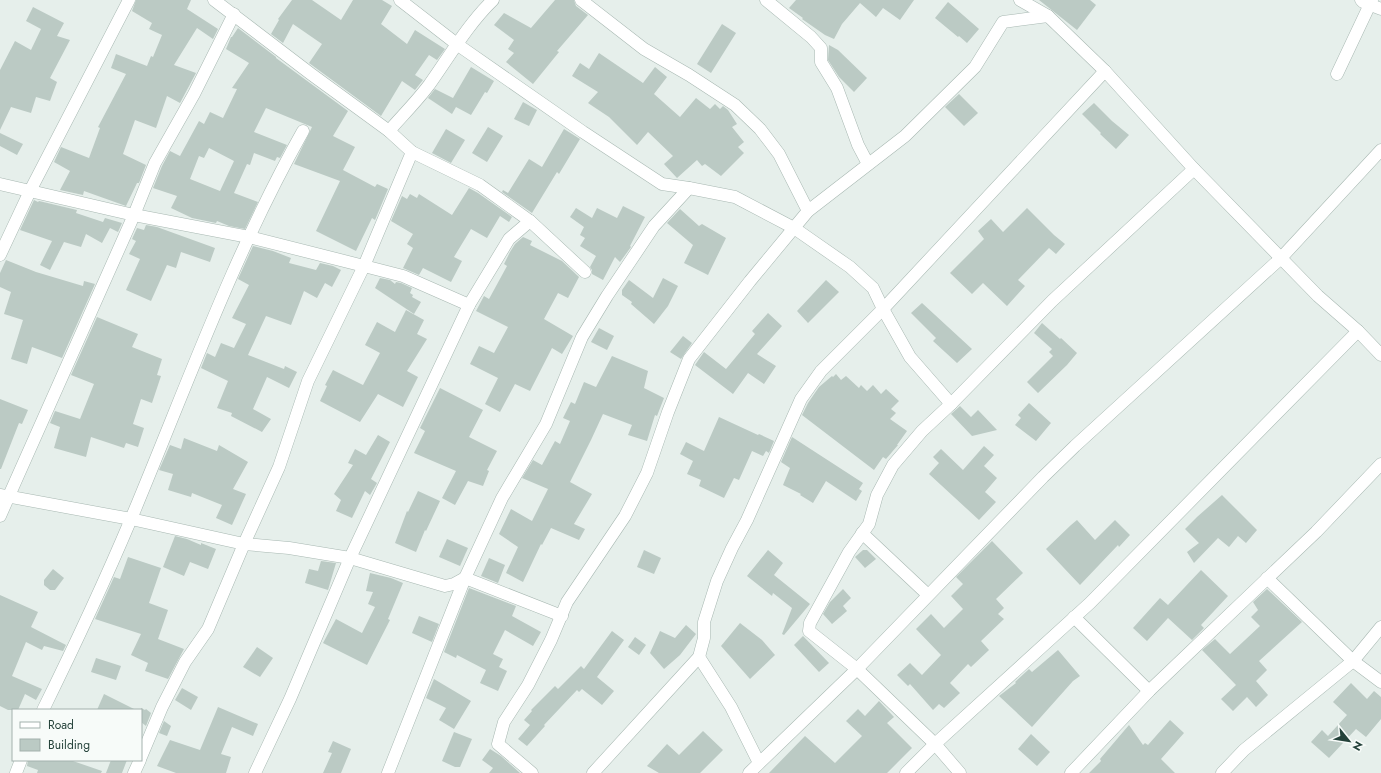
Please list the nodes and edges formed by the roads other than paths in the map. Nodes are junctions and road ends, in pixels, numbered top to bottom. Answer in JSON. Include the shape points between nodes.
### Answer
{"nodes":[{"id":1,"x":128,"y":0,"type":"edge"},
{"id":2,"x":214,"y":0,"type":"edge"},
{"id":3,"x":400,"y":0,"type":"edge"},
{"id":4,"x":494,"y":0,"type":"edge"},
{"id":5,"x":581,"y":0,"type":"edge"},
{"id":6,"x":766,"y":0,"type":"edge"},
{"id":7,"x":1020,"y":0,"type":"edge"},
{"id":8,"x":1371,"y":3,"type":"edge"},
{"id":9,"x":234,"y":14,"type":"junction"},
{"id":10,"x":1048,"y":16,"type":"junction"},
{"id":11,"x":458,"y":45,"type":"junction"},
{"id":12,"x":1105,"y":71,"type":"junction"},
{"id":13,"x":1337,"y":74,"type":"dead end"},
{"id":14,"x":303,"y":131,"type":"dead end"},
{"id":15,"x":389,"y":132,"type":"junction"},
{"id":16,"x":1381,"y":150,"type":"edge"},
{"id":17,"x":412,"y":152,"type":"junction"},
{"id":18,"x":868,"y":164,"type":"junction"},
{"id":19,"x":1194,"y":169,"type":"junction"},
{"id":20,"x":0,"y":184,"type":"edge"},
{"id":21,"x":689,"y":188,"type":"junction"},
{"id":22,"x":30,"y":191,"type":"junction"},
{"id":23,"x":808,"y":211,"type":"junction"},
{"id":24,"x":134,"y":215,"type":"junction"},
{"id":25,"x":530,"y":221,"type":"junction"},
{"id":26,"x":794,"y":228,"type":"junction"},
{"id":27,"x":248,"y":237,"type":"junction"},
{"id":28,"x":0,"y":255,"type":"edge"},
{"id":29,"x":1282,"y":258,"type":"junction"},
{"id":30,"x":364,"y":266,"type":"junction"},
{"id":31,"x":585,"y":272,"type":"dead end"},
{"id":32,"x":469,"y":305,"type":"junction"},
{"id":33,"x":883,"y":309,"type":"junction"},
{"id":34,"x":1358,"y":331,"type":"junction"},
{"id":35,"x":1381,"y":355,"type":"edge"},
{"id":36,"x":951,"y":404,"type":"junction"},
{"id":37,"x":1381,"y":464,"type":"edge"},
{"id":38,"x":4,"y":496,"type":"edge"},
{"id":39,"x":0,"y":516,"type":"edge"},
{"id":40,"x":131,"y":519,"type":"junction"},
{"id":41,"x":862,"y":533,"type":"junction"},
{"id":42,"x":244,"y":544,"type":"junction"},
{"id":43,"x":350,"y":558,"type":"junction"},
{"id":44,"x":464,"y":578,"type":"junction"},
{"id":45,"x":1268,"y":578,"type":"junction"},
{"id":46,"x":928,"y":595,"type":"junction"},
{"id":47,"x":562,"y":616,"type":"junction"},
{"id":48,"x":1074,"y":617,"type":"junction"},
{"id":49,"x":1381,"y":627,"type":"edge"},
{"id":50,"x":699,"y":657,"type":"junction"},
{"id":51,"x":1353,"y":661,"type":"junction"},
{"id":52,"x":857,"y":669,"type":"junction"},
{"id":53,"x":1381,"y":682,"type":"edge"},
{"id":54,"x":1149,"y":692,"type":"junction"},
{"id":55,"x":43,"y":709,"type":"edge"},
{"id":56,"x":935,"y":744,"type":"junction"},
{"id":57,"x":142,"y":755,"type":"edge"},
{"id":58,"x":21,"y":761,"type":"edge"},
{"id":59,"x":140,"y":761,"type":"edge"},
{"id":60,"x":759,"y":764,"type":"junction"},
{"id":61,"x":16,"y":773,"type":"edge"},
{"id":62,"x":134,"y":773,"type":"edge"},
{"id":63,"x":255,"y":773,"type":"edge"},
{"id":64,"x":388,"y":773,"type":"edge"},
{"id":65,"x":532,"y":773,"type":"edge"},
{"id":66,"x":593,"y":773,"type":"edge"},
{"id":67,"x":749,"y":773,"type":"edge"},
{"id":68,"x":906,"y":773,"type":"edge"},
{"id":69,"x":960,"y":773,"type":"edge"},
{"id":70,"x":1071,"y":773,"type":"edge"},
{"id":71,"x":1222,"y":773,"type":"edge"}],
"edges":[{"from":1,"to":22,"type":"street"},
{"from":2,"to":9,"type":"street"},
{"from":3,"to":11,"type":"street"},
{"from":4,"to":11,"type":"street","via":[[462,36]]},
{"from":5,"to":23,"type":"street","via":[[644,49],[735,105],[760,129],[779,154]]},
{"from":6,"to":18,"type":"street","via":[[822,48],[821,62],[837,88],[858,145]]},
{"from":7,"to":10,"type":"street"},
{"from":8,"to":13,"type":"street"},
{"from":9,"to":15,"type":"street"},
{"from":9,"to":24,"type":"street","via":[[194,94],[155,163]]},
{"from":10,"to":12,"type":"street"},
{"from":10,"to":18,"type":"street","via":[[1003,22],[975,67],[905,136]]},
{"from":11,"to":15,"type":"street"},
{"from":11,"to":21,"type":"street","via":[[662,184]]},
{"from":12,"to":19,"type":"street"},
{"from":12,"to":33,"type":"street"},
{"from":14,"to":27,"type":"street"},
{"from":15,"to":17,"type":"street"},
{"from":16,"to":29,"type":"street"},
{"from":17,"to":25,"type":"street","via":[[480,185]]},
{"from":17,"to":30,"type":"street"},
{"from":18,"to":23,"type":"street"},
{"from":19,"to":29,"type":"street"},
{"from":19,"to":36,"type":"street","via":[[1052,301]]},
{"from":20,"to":22,"type":"street"},
{"from":21,"to":26,"type":"street","via":[[735,197]]},
{"from":21,"to":44,"type":"street","via":[[654,226],[582,337],[546,424],[502,498]]},
{"from":22,"to":24,"type":"street"},
{"from":22,"to":28,"type":"street"},
{"from":23,"to":26,"type":"street"},
{"from":24,"to":27,"type":"street"},
{"from":24,"to":38,"type":"street"},
{"from":25,"to":31,"type":"street"},
{"from":25,"to":32,"type":"street","via":[[509,239]]},
{"from":26,"to":33,"type":"street","via":[[850,267],[873,288]]},
{"from":26,"to":47,"type":"street","via":[[689,359],[647,473],[625,516],[567,602]]},
{"from":27,"to":30,"type":"street"},
{"from":27,"to":40,"type":"street"},
{"from":29,"to":34,"type":"street","via":[[1318,296]]},
{"from":29,"to":46,"type":"street","via":[[1075,446]]},
{"from":30,"to":32,"type":"street","via":[[403,276]]},
{"from":30,"to":42,"type":"street","via":[[308,381],[279,467]]},
{"from":32,"to":43,"type":"street"},
{"from":33,"to":36,"type":"street","via":[[910,357]]},
{"from":33,"to":50,"type":"street","via":[[821,371],[801,399],[717,581],[704,622],[704,638]]},
{"from":34,"to":35,"type":"street"},
{"from":34,"to":48,"type":"street"},
{"from":36,"to":41,"type":"street","via":[[922,431],[893,465],[877,495],[869,524]]},
{"from":37,"to":45,"type":"street"},
{"from":38,"to":39,"type":"street"},
{"from":38,"to":40,"type":"street"},
{"from":40,"to":42,"type":"street"},
{"from":40,"to":55,"type":"street"},
{"from":41,"to":46,"type":"street"},
{"from":41,"to":52,"type":"street","via":[[810,623],[809,631]]},
{"from":42,"to":43,"type":"street"},
{"from":42,"to":57,"type":"street","via":[[208,629],[185,662]]},
{"from":43,"to":44,"type":"street","via":[[445,586]]},
{"from":43,"to":63,"type":"street","via":[[290,699]]},
{"from":44,"to":47,"type":"street"},
{"from":44,"to":64,"type":"street"},
{"from":45,"to":51,"type":"street"},
{"from":45,"to":54,"type":"street"},
{"from":46,"to":52,"type":"street"},
{"from":47,"to":65,"type":"street","via":[[528,685],[504,722],[498,744]]},
{"from":48,"to":54,"type":"street"},
{"from":48,"to":56,"type":"street"},
{"from":49,"to":51,"type":"street"},
{"from":50,"to":60,"type":"street","via":[[731,707]]},
{"from":50,"to":66,"type":"street"},
{"from":51,"to":53,"type":"street"},
{"from":51,"to":71,"type":"street","via":[[1244,750]]},
{"from":52,"to":56,"type":"street"},
{"from":52,"to":60,"type":"street"},
{"from":54,"to":70,"type":"street"},
{"from":56,"to":68,"type":"street"},
{"from":56,"to":69,"type":"street"},
{"from":58,"to":61,"type":"street"},
{"from":59,"to":62,"type":"street"},
{"from":60,"to":67,"type":"street"}]}
